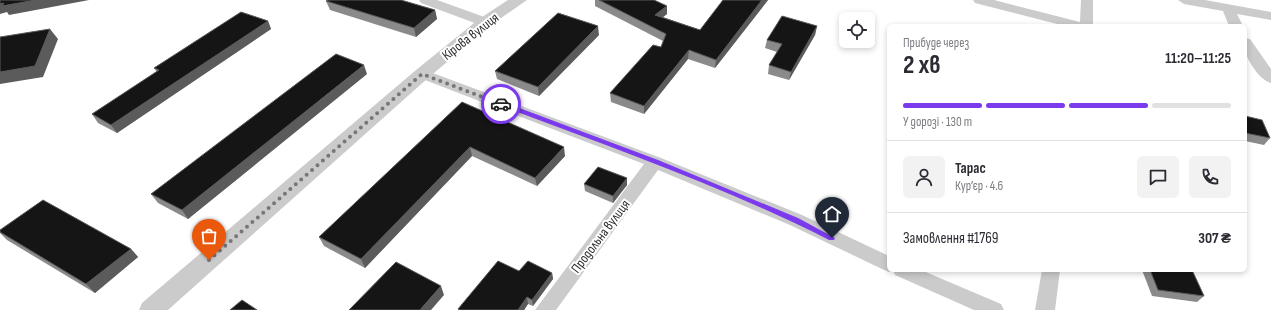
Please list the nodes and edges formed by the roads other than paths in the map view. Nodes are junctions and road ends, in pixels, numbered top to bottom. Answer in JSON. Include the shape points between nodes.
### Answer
{"nodes":[{"id":1,"x":425,"y":0,"type":"edge"},
{"id":2,"x":519,"y":0,"type":"edge"},
{"id":3,"x":979,"y":0,"type":"edge"},
{"id":4,"x":1087,"y":0,"type":"edge"},
{"id":5,"x":1184,"y":0,"type":"edge"},
{"id":6,"x":1228,"y":8,"type":"junction"},
{"id":7,"x":1271,"y":16,"type":"edge"},
{"id":8,"x":485,"y":22,"type":"junction"},
{"id":9,"x":1072,"y":24,"type":"edge"},
{"id":10,"x":1086,"y":24,"type":"edge"},
{"id":11,"x":1235,"y":24,"type":"edge"},
{"id":12,"x":1247,"y":45,"type":"edge"},
{"id":13,"x":422,"y":74,"type":"junction"},
{"id":14,"x":1271,"y":78,"type":"edge"},
{"id":15,"x":655,"y":162,"type":"junction"},
{"id":16,"x":887,"y":263,"type":"edge"},
{"id":17,"x":907,"y":272,"type":"edge"},
{"id":18,"x":1051,"y":272,"type":"edge"},
{"id":19,"x":151,"y":310,"type":"edge"},
{"id":20,"x":544,"y":310,"type":"edge"},
{"id":21,"x":994,"y":310,"type":"edge"},
{"id":22,"x":1045,"y":310,"type":"edge"}],
"edges":[{"from":1,"to":8,"type":"street"},
{"from":2,"to":8,"type":"street","name":"Кірова вулиця"},
{"from":3,"to":9,"type":"street"},
{"from":4,"to":10,"type":"street"},
{"from":5,"to":6,"type":"street"},
{"from":6,"to":7,"type":"street"},
{"from":6,"to":11,"type":"street"},
{"from":8,"to":13,"type":"street","name":"Кірова вулиця"},
{"from":12,"to":14,"type":"street"},
{"from":13,"to":15,"type":"street"},
{"from":13,"to":19,"type":"street","name":"Кірова вулиця"},
{"from":15,"to":16,"type":"street","via":[[796,220]]},
{"from":15,"to":20,"type":"street","name":"Продольна вулиця"},
{"from":17,"to":21,"type":"street"},
{"from":18,"to":22,"type":"street"}]}
